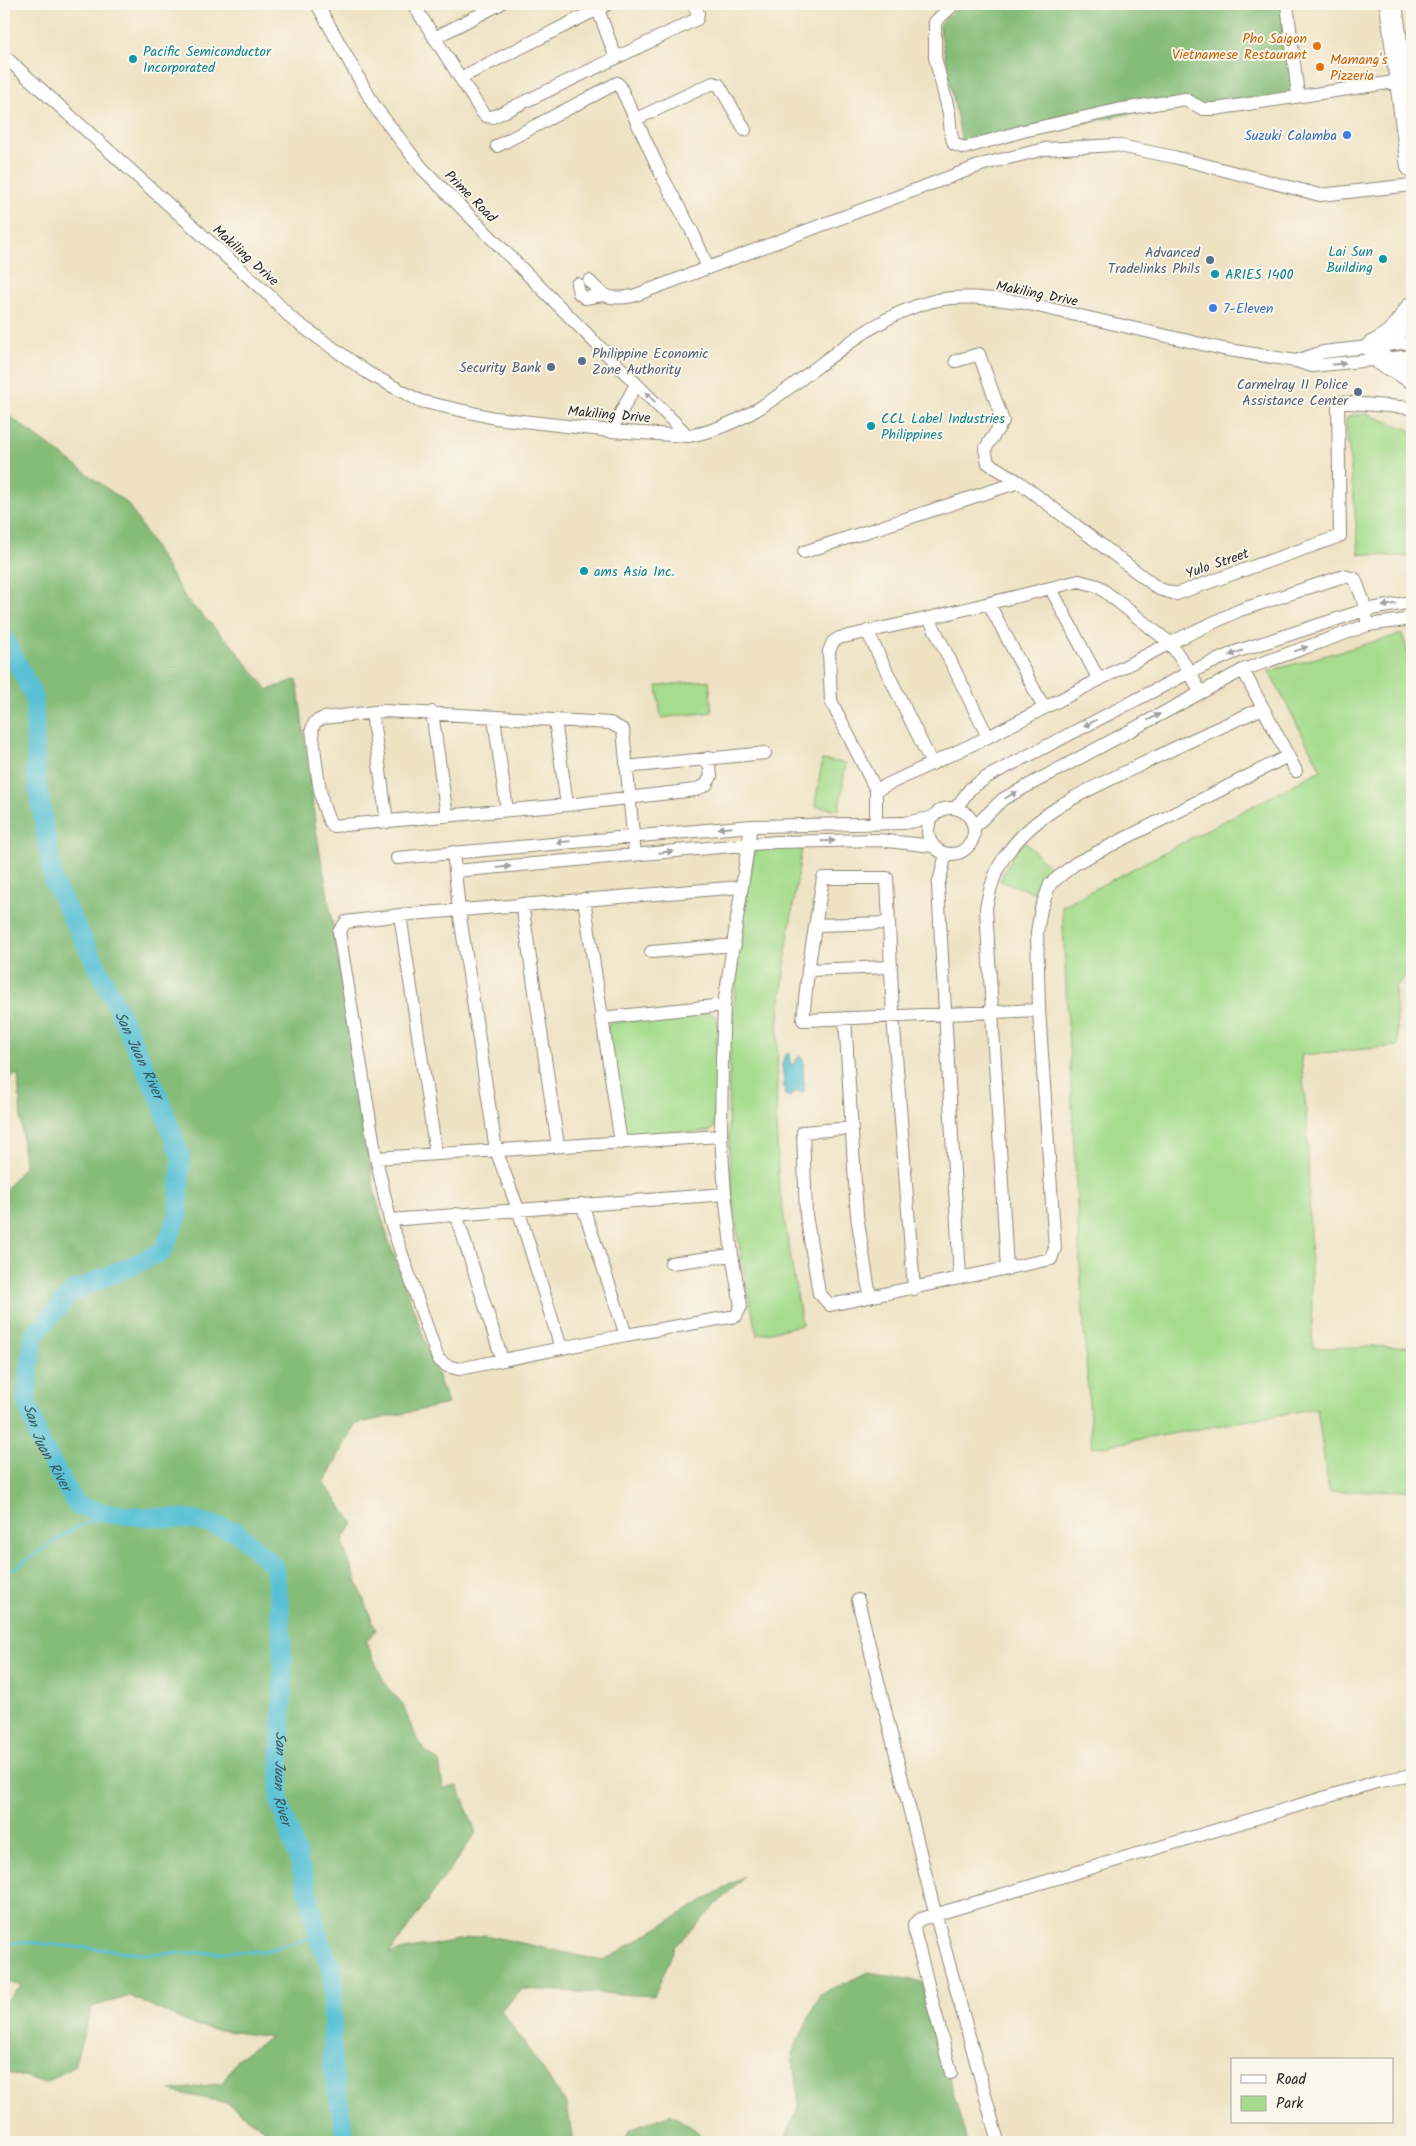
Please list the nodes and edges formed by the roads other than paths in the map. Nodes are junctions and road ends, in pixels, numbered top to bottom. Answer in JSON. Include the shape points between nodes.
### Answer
{"nodes":[{"id":1,"x":317,"y":4,"type":"edge"},
{"id":2,"x":413,"y":4,"type":"edge"},
{"id":3,"x":500,"y":4,"type":"edge"},
{"id":4,"x":693,"y":4,"type":"edge"},
{"id":5,"x":954,"y":4,"type":"edge"},
{"id":6,"x":1286,"y":4,"type":"edge"},
{"id":7,"x":1391,"y":4,"type":"edge"},
{"id":8,"x":601,"y":5,"type":"edge"},
{"id":9,"x":434,"y":38,"type":"junction"},
{"id":10,"x":4,"y":56,"type":"edge"},
{"id":11,"x":616,"y":58,"type":"junction"},
{"id":12,"x":460,"y":78,"type":"junction"},
{"id":13,"x":1401,"y":81,"type":"junction"},
{"id":14,"x":1298,"y":96,"type":"junction"},
{"id":15,"x":636,"y":119,"type":"junction"},
{"id":16,"x":745,"y":130,"type":"dead end"},
{"id":17,"x":497,"y":146,"type":"dead end"},
{"id":18,"x":1412,"y":166,"type":"edge"},
{"id":19,"x":1412,"y":185,"type":"edge"},
{"id":20,"x":708,"y":268,"type":"junction"},
{"id":21,"x":583,"y":283,"type":"dead end"},
{"id":22,"x":1412,"y":308,"type":"edge"},
{"id":23,"x":1412,"y":342,"type":"edge"},
{"id":24,"x":1377,"y":353,"type":"junction"},
{"id":25,"x":1412,"y":356,"type":"edge"},
{"id":26,"x":956,"y":361,"type":"dead end"},
{"id":27,"x":1412,"y":376,"type":"edge"},
{"id":28,"x":636,"y":384,"type":"junction"},
{"id":29,"x":1412,"y":408,"type":"edge"},
{"id":30,"x":611,"y":431,"type":"junction"},
{"id":31,"x":688,"y":436,"type":"junction"},
{"id":32,"x":1018,"y":482,"type":"junction"},
{"id":33,"x":804,"y":552,"type":"dead end"},
{"id":34,"x":1051,"y":588,"type":"junction"},
{"id":35,"x":1412,"y":602,"type":"edge"},
{"id":36,"x":989,"y":604,"type":"junction"},
{"id":37,"x":1365,"y":610,"type":"junction"},
{"id":38,"x":929,"y":618,"type":"junction"},
{"id":39,"x":1412,"y":619,"type":"edge"},
{"id":40,"x":1368,"y":625,"type":"junction"},
{"id":41,"x":867,"y":632,"type":"junction"},
{"id":42,"x":1170,"y":643,"type":"junction"},
{"id":43,"x":1243,"y":670,"type":"junction"},
{"id":44,"x":1190,"y":672,"type":"junction"},
{"id":45,"x":1098,"y":680,"type":"junction"},
{"id":46,"x":1200,"y":692,"type":"junction"},
{"id":47,"x":1044,"y":708,"type":"junction"},
{"id":48,"x":1263,"y":708,"type":"junction"},
{"id":49,"x":372,"y":712,"type":"junction"},
{"id":50,"x":432,"y":712,"type":"junction"},
{"id":51,"x":494,"y":718,"type":"junction"},
{"id":52,"x":555,"y":720,"type":"junction"},
{"id":53,"x":988,"y":737,"type":"junction"},
{"id":54,"x":765,"y":752,"type":"dead end"},
{"id":55,"x":1288,"y":756,"type":"junction"},
{"id":56,"x":708,"y":758,"type":"junction"},
{"id":57,"x":932,"y":764,"type":"junction"},
{"id":58,"x":626,"y":766,"type":"junction"},
{"id":59,"x":1296,"y":771,"type":"dead end"},
{"id":60,"x":876,"y":790,"type":"junction"},
{"id":61,"x":629,"y":797,"type":"junction"},
{"id":62,"x":566,"y":805,"type":"junction"},
{"id":63,"x":956,"y":808,"type":"junction"},
{"id":64,"x":507,"y":810,"type":"junction"},
{"id":65,"x":447,"y":816,"type":"junction"},
{"id":66,"x":930,"y":818,"type":"junction"},
{"id":67,"x":387,"y":822,"type":"junction"},
{"id":68,"x":876,"y":824,"type":"junction"},
{"id":69,"x":751,"y":826,"type":"junction"},
{"id":70,"x":974,"y":826,"type":"junction"},
{"id":71,"x":633,"y":836,"type":"junction"},
{"id":72,"x":747,"y":843,"type":"junction"},
{"id":73,"x":933,"y":846,"type":"junction"},
{"id":74,"x":453,"y":852,"type":"junction"},
{"id":75,"x":946,"y":854,"type":"junction"},
{"id":76,"x":635,"y":855,"type":"junction"},
{"id":77,"x":397,"y":858,"type":"dead end"},
{"id":78,"x":455,"y":871,"type":"junction"},
{"id":79,"x":741,"y":887,"type":"junction"},
{"id":80,"x":584,"y":899,"type":"junction"},
{"id":81,"x":522,"y":904,"type":"junction"},
{"id":82,"x":459,"y":910,"type":"junction"},
{"id":83,"x":400,"y":915,"type":"junction"},
{"id":84,"x":888,"y":923,"type":"junction"},
{"id":85,"x":816,"y":925,"type":"junction"},
{"id":86,"x":735,"y":945,"type":"junction"},
{"id":87,"x":651,"y":952,"type":"dead end"},
{"id":88,"x":890,"y":967,"type":"junction"},
{"id":89,"x":808,"y":970,"type":"junction"},
{"id":90,"x":724,"y":1005,"type":"junction"},
{"id":91,"x":1040,"y":1010,"type":"junction"},
{"id":92,"x":992,"y":1012,"type":"junction"},
{"id":93,"x":944,"y":1014,"type":"junction"},
{"id":94,"x":893,"y":1016,"type":"junction"},
{"id":95,"x":601,"y":1018,"type":"junction"},
{"id":96,"x":845,"y":1018,"type":"junction"},
{"id":97,"x":852,"y":1128,"type":"junction"},
{"id":98,"x":721,"y":1136,"type":"junction"},
{"id":99,"x":621,"y":1143,"type":"junction"},
{"id":100,"x":558,"y":1146,"type":"junction"},
{"id":101,"x":496,"y":1150,"type":"junction"},
{"id":102,"x":436,"y":1154,"type":"junction"},
{"id":103,"x":376,"y":1158,"type":"junction"},
{"id":104,"x":725,"y":1194,"type":"junction"},
{"id":105,"x":582,"y":1204,"type":"junction"},
{"id":106,"x":518,"y":1209,"type":"junction"},
{"id":107,"x":456,"y":1214,"type":"junction"},
{"id":108,"x":390,"y":1220,"type":"junction"},
{"id":109,"x":732,"y":1255,"type":"junction"},
{"id":110,"x":671,"y":1263,"type":"dead end"},
{"id":111,"x":1007,"y":1269,"type":"junction"},
{"id":112,"x":960,"y":1278,"type":"junction"},
{"id":113,"x":914,"y":1289,"type":"junction"},
{"id":114,"x":870,"y":1297,"type":"junction"},
{"id":115,"x":626,"y":1335,"type":"junction"},
{"id":116,"x":561,"y":1348,"type":"junction"},
{"id":117,"x":502,"y":1359,"type":"junction"},
{"id":118,"x":858,"y":1600,"type":"dead end"},
{"id":119,"x":1412,"y":1775,"type":"edge"},
{"id":120,"x":936,"y":1915,"type":"junction"},
{"id":121,"x":951,"y":2073,"type":"dead end"},
{"id":122,"x":998,"y":2142,"type":"edge"}],
"edges":[{"from":1,"to":28,"type":"street","name":"Prime Road","via":[[375,107],[422,168]]},
{"from":2,"to":9,"type":"street"},
{"from":3,"to":9,"type":"street"},
{"from":4,"to":11,"type":"street","via":[[698,13],[697,19]]},
{"from":5,"to":14,"type":"street","via":[[935,22],[935,57],[954,144],[964,148],[1117,110],[1185,99],[1203,109],[1216,109]]},
{"from":6,"to":14,"type":"street"},
{"from":7,"to":13,"type":"highway"},
{"from":8,"to":11,"type":"street"},
{"from":8,"to":12,"type":"street"},
{"from":9,"to":12,"type":"street"},
{"from":10,"to":30,"type":"street","name":"Makiling Drive","via":[[292,319],[368,373],[420,401],[495,418]]},
{"from":11,"to":12,"type":"street","via":[[493,117],[482,112]]},
{"from":13,"to":14,"type":"street"},
{"from":13,"to":18,"type":"highway"},
{"from":15,"to":16,"type":"street","via":[[713,83],[719,85]]},
{"from":15,"to":17,"type":"street","via":[[617,83]]},
{"from":15,"to":20,"type":"street"},
{"from":19,"to":20,"type":"street","via":[[1320,195],[1115,145],[1045,149],[984,164]]},
{"from":20,"to":21,"type":"street","via":[[623,298],[603,295]]},
{"from":22,"to":24,"type":"highway"},
{"from":23,"to":24,"type":"street","name":"Makiling Drive"},
{"from":24,"to":25,"type":"street","name":"Makiling Drive"},
{"from":24,"to":27,"type":"highway"},
{"from":24,"to":31,"type":"street","name":"Makiling Drive","via":[[1323,352],[1296,361],[1223,349],[1020,302],[987,298],[934,301],[872,327],[762,408],[715,430]]},
{"from":26,"to":32,"type":"street","name":"Yulo Street","via":[[979,354],[1004,421],[985,449],[988,463]]},
{"from":28,"to":30,"type":"street"},
{"from":31,"to":28,"type":"street","name":"Prime Road","one_way":true},
{"from":29,"to":32,"type":"street","name":"Yulo Street","via":[[1338,402],[1340,536],[1176,594],[1159,589]]},
{"from":30,"to":31,"type":"street","name":"Makiling Drive"},
{"from":32,"to":33,"type":"street"},
{"from":34,"to":36,"type":"street"},
{"from":34,"to":42,"type":"street","via":[[1079,581],[1098,586]]},
{"from":34,"to":45,"type":"street"},
{"from":35,"to":37,"type":"street","one_way":true},
{"from":36,"to":38,"type":"street"},
{"from":36,"to":47,"type":"street"},
{"from":37,"to":40,"type":"street"},
{"from":37,"to":42,"type":"street","via":[[1355,579],[1344,576],[1240,610]]},
{"from":37,"to":44,"type":"street","one_way":true,"via":[[1238,651]]},
{"from":38,"to":41,"type":"street"},
{"from":38,"to":53,"type":"street"},
{"from":39,"to":40,"type":"street"},
{"from":43,"to":40,"type":"street","one_way":true},
{"from":41,"to":57,"type":"street"},
{"from":41,"to":60,"type":"street","via":[[832,642],[831,701]]},
{"from":42,"to":44,"type":"street"},
{"from":42,"to":45,"type":"street"},
{"from":43,"to":46,"type":"street"},
{"from":43,"to":48,"type":"street"},
{"from":44,"to":46,"type":"street"},
{"from":44,"to":63,"type":"street","one_way":true,"via":[[987,777],[970,789]]},
{"from":45,"to":47,"type":"street"},
{"from":70,"to":46,"type":"street","one_way":true,"via":[[1003,799]]},
{"from":47,"to":53,"type":"street"},
{"from":48,"to":55,"type":"street"},
{"from":48,"to":92,"type":"street","via":[[1103,782],[1054,809],[1023,834],[1006,853],[991,883],[986,908]]},
{"from":49,"to":50,"type":"street"},
{"from":49,"to":67,"type":"street"},
{"from":49,"to":67,"type":"street","via":[[323,718],[315,722],[312,729],[329,822],[333,826]]},
{"from":50,"to":51,"type":"street"},
{"from":50,"to":65,"type":"street"},
{"from":51,"to":52,"type":"street"},
{"from":51,"to":64,"type":"street"},
{"from":52,"to":58,"type":"street","via":[[610,722],[623,730]]},
{"from":52,"to":62,"type":"street"},
{"from":53,"to":57,"type":"street"},
{"from":54,"to":56,"type":"street"},
{"from":55,"to":59,"type":"street"},
{"from":55,"to":91,"type":"street","via":[[1085,858],[1050,884],[1037,932]]},
{"from":56,"to":58,"type":"street"},
{"from":56,"to":61,"type":"street","via":[[711,776],[706,785],[695,790]]},
{"from":57,"to":60,"type":"street"},
{"from":58,"to":61,"type":"street"},
{"from":60,"to":68,"type":"street"},
{"from":61,"to":62,"type":"street"},
{"from":61,"to":71,"type":"street"},
{"from":62,"to":64,"type":"street"},
{"from":63,"to":66,"type":"street","via":[[941,809]]},
{"from":63,"to":70,"type":"street","via":[[968,814]]},
{"from":64,"to":65,"type":"street"},
{"from":65,"to":67,"type":"street"},
{"from":66,"to":68,"type":"street"},
{"from":66,"to":73,"type":"street","via":[[927,833]]},
{"from":68,"to":69,"type":"street"},
{"from":69,"to":71,"type":"street","one_way":true},
{"from":69,"to":72,"type":"street"},
{"from":70,"to":75,"type":"street","via":[[972,842],[967,847],[961,852]]},
{"from":71,"to":74,"type":"street","one_way":true},
{"from":71,"to":76,"type":"street"},
{"from":72,"to":73,"type":"street","one_way":true,"via":[[878,840]]},
{"from":76,"to":72,"type":"street","one_way":true},
{"from":72,"to":79,"type":"street"},
{"from":73,"to":75,"type":"street"},
{"from":74,"to":77,"type":"street"},
{"from":74,"to":78,"type":"street"},
{"from":75,"to":93,"type":"street","via":[[938,886]]},
{"from":78,"to":76,"type":"street","one_way":true},
{"from":78,"to":82,"type":"street"},
{"from":79,"to":80,"type":"street"},
{"from":79,"to":86,"type":"street"},
{"from":80,"to":81,"type":"street"},
{"from":80,"to":95,"type":"street"},
{"from":81,"to":82,"type":"street"},
{"from":81,"to":100,"type":"street"},
{"from":82,"to":83,"type":"street"},
{"from":82,"to":101,"type":"street"},
{"from":83,"to":102,"type":"street"},
{"from":83,"to":103,"type":"street","via":[[346,922],[339,932]]},
{"from":84,"to":85,"type":"street"},
{"from":84,"to":85,"type":"street","via":[[886,878],[823,878]]},
{"from":84,"to":88,"type":"street"},
{"from":85,"to":89,"type":"street"},
{"from":86,"to":87,"type":"street"},
{"from":86,"to":90,"type":"street"},
{"from":88,"to":89,"type":"street"},
{"from":88,"to":94,"type":"street"},
{"from":89,"to":96,"type":"street","via":[[804,1020]]},
{"from":90,"to":95,"type":"street"},
{"from":90,"to":98,"type":"street"},
{"from":91,"to":92,"type":"street"},
{"from":91,"to":111,"type":"street","via":[[1055,1248],[1051,1259],[1045,1262]]},
{"from":92,"to":93,"type":"street"},
{"from":92,"to":111,"type":"street"},
{"from":93,"to":94,"type":"street"},
{"from":93,"to":112,"type":"street"},
{"from":94,"to":96,"type":"street"},
{"from":94,"to":113,"type":"street"},
{"from":95,"to":99,"type":"street"},
{"from":96,"to":97,"type":"street"},
{"from":97,"to":114,"type":"street","via":[[857,1216]]},
{"from":97,"to":114,"type":"street","via":[[803,1132],[806,1215],[819,1293],[830,1305]]},
{"from":98,"to":99,"type":"street"},
{"from":98,"to":104,"type":"street"},
{"from":99,"to":100,"type":"street"},
{"from":100,"to":101,"type":"street"},
{"from":101,"to":102,"type":"street"},
{"from":101,"to":106,"type":"street"},
{"from":102,"to":103,"type":"street"},
{"from":103,"to":108,"type":"street"},
{"from":104,"to":105,"type":"street"},
{"from":104,"to":109,"type":"street"},
{"from":105,"to":106,"type":"street"},
{"from":105,"to":115,"type":"street"},
{"from":106,"to":107,"type":"street"},
{"from":106,"to":116,"type":"street"},
{"from":107,"to":108,"type":"street"},
{"from":107,"to":117,"type":"street"},
{"from":108,"to":117,"type":"street","via":[[438,1359],[446,1366],[459,1369]]},
{"from":109,"to":110,"type":"street"},
{"from":109,"to":115,"type":"street","via":[[741,1306],[736,1316]]},
{"from":111,"to":112,"type":"street"},
{"from":112,"to":113,"type":"street"},
{"from":113,"to":114,"type":"street"},
{"from":115,"to":116,"type":"street"},
{"from":116,"to":117,"type":"street"},
{"from":118,"to":120,"type":"street"},
{"from":119,"to":120,"type":"street","via":[[1376,1782]]},
{"from":120,"to":121,"type":"street","via":[[914,1924],[914,1934]]},
{"from":120,"to":122,"type":"street"}]}
